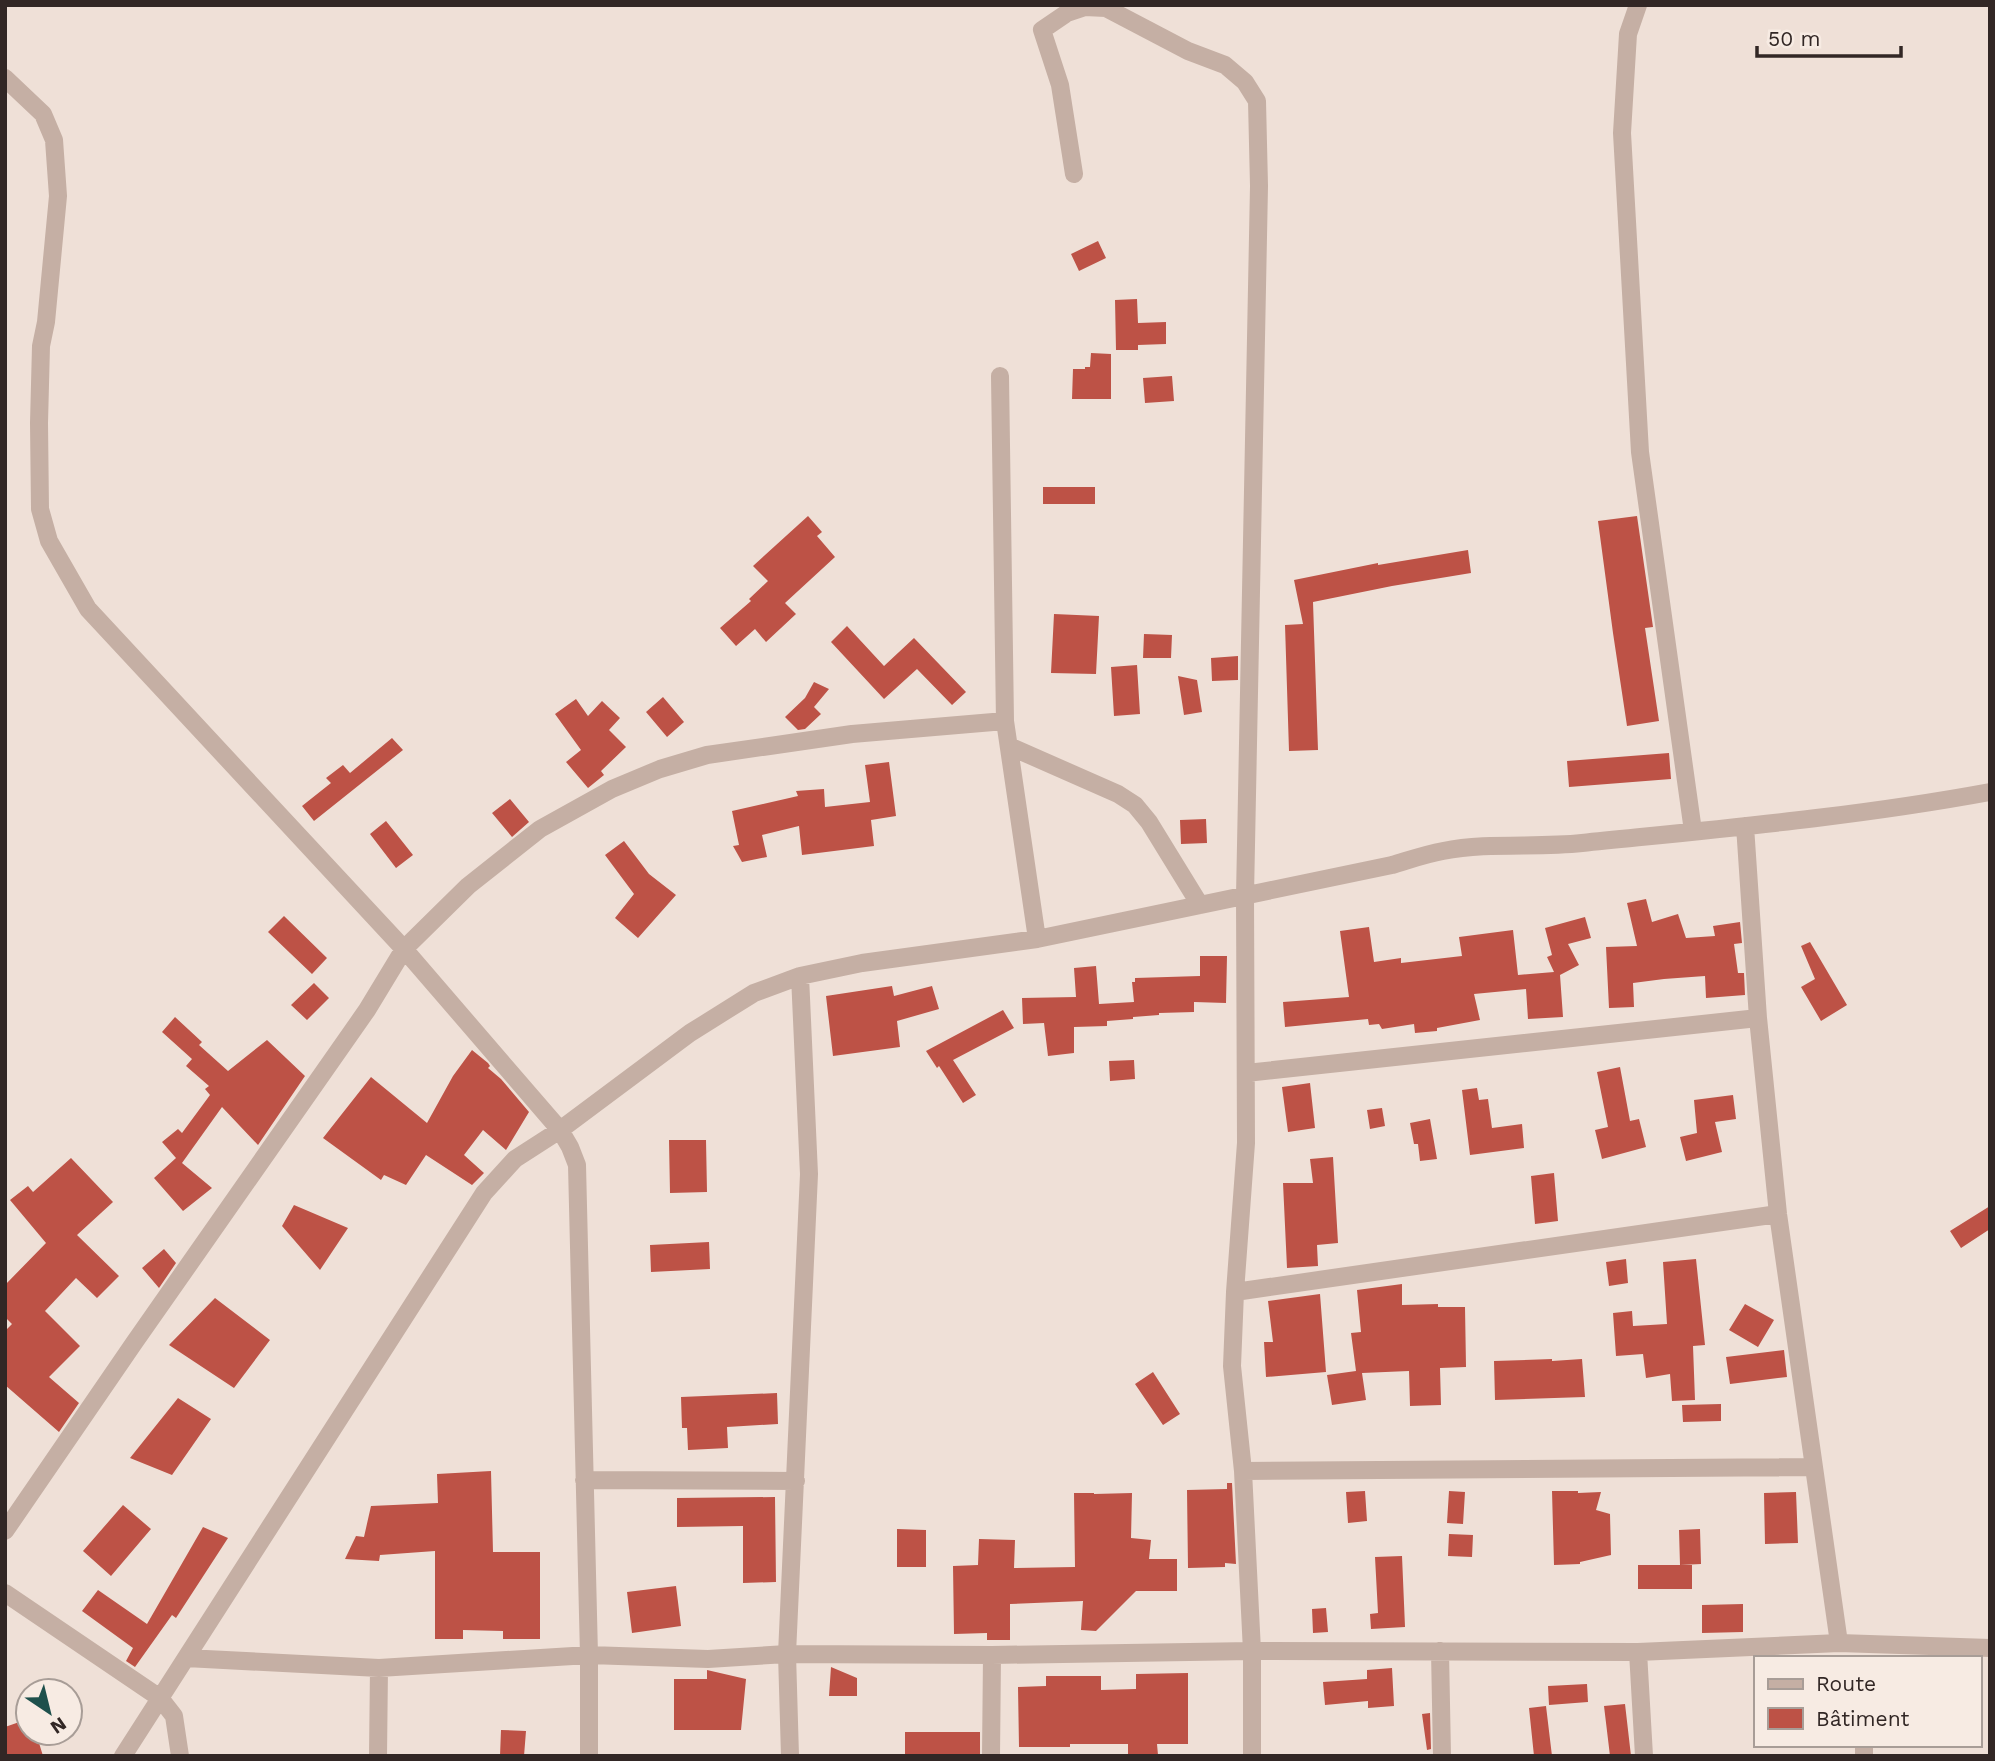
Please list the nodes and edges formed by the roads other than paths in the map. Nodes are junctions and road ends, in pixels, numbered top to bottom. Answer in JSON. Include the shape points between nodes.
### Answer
{"nodes":[{"id":1,"x":1638,"y":5,"type":"edge"},
{"id":2,"x":5,"y":79,"type":"edge"},
{"id":3,"x":1074,"y":174,"type":"dead end"},
{"id":4,"x":1000,"y":376,"type":"dead end"},
{"id":5,"x":1005,"y":721,"type":"junction"},
{"id":6,"x":1009,"y":746,"type":"junction"},
{"id":7,"x":1990,"y":792,"type":"edge"},
{"id":8,"x":1745,"y":826,"type":"junction"},
{"id":9,"x":1693,"y":831,"type":"junction"},
{"id":10,"x":1245,"y":896,"type":"junction"},
{"id":11,"x":1200,"y":905,"type":"junction"},
{"id":12,"x":1037,"y":939,"type":"junction"},
{"id":13,"x":404,"y":949,"type":"junction"},
{"id":14,"x":800,"y":976,"type":"junction"},
{"id":15,"x":1758,"y":1018,"type":"junction"},
{"id":16,"x":1246,"y":1073,"type":"junction"},
{"id":17,"x":560,"y":1130,"type":"junction"},
{"id":18,"x":1778,"y":1214,"type":"junction"},
{"id":19,"x":1235,"y":1292,"type":"junction"},
{"id":20,"x":1814,"y":1467,"type":"junction"},
{"id":21,"x":1243,"y":1471,"type":"junction"},
{"id":22,"x":584,"y":1480,"type":"junction"},
{"id":23,"x":796,"y":1481,"type":"junction"},
{"id":24,"x":5,"y":1531,"type":"edge"},
{"id":25,"x":5,"y":1593,"type":"edge"},
{"id":26,"x":1839,"y":1643,"type":"junction"},
{"id":27,"x":1990,"y":1648,"type":"edge"},
{"id":28,"x":1252,"y":1651,"type":"junction"},
{"id":29,"x":1440,"y":1651,"type":"junction"},
{"id":30,"x":1865,"y":1651,"type":"edge"},
{"id":31,"x":1639,"y":1653,"type":"junction"},
{"id":32,"x":787,"y":1654,"type":"junction"},
{"id":33,"x":992,"y":1655,"type":"junction"},
{"id":34,"x":589,"y":1656,"type":"junction"},
{"id":35,"x":186,"y":1658,"type":"junction"},
{"id":36,"x":379,"y":1668,"type":"junction"},
{"id":37,"x":160,"y":1698,"type":"junction"},
{"id":38,"x":123,"y":1756,"type":"edge"},
{"id":39,"x":180,"y":1756,"type":"edge"},
{"id":40,"x":378,"y":1756,"type":"edge"},
{"id":41,"x":590,"y":1756,"type":"edge"},
{"id":42,"x":790,"y":1756,"type":"edge"},
{"id":43,"x":991,"y":1756,"type":"edge"},
{"id":44,"x":1252,"y":1756,"type":"edge"},
{"id":45,"x":1442,"y":1756,"type":"edge"},
{"id":46,"x":1644,"y":1756,"type":"edge"}],
"edges":[{"from":1,"to":9,"type":"street","via":[[1628,34],[1622,133],[1640,452]]},
{"from":2,"to":13,"type":"street","via":[[43,114],[54,140],[58,196],[41,346],[39,423],[40,509],[49,541],[88,609]]},
{"from":3,"to":10,"type":"street","via":[[1060,85],[1042,30],[1067,13],[1085,7],[1106,8],[1225,65],[1245,82],[1257,101]]},
{"from":4,"to":5,"type":"street"},
{"from":5,"to":6,"type":"street"},
{"from":5,"to":13,"type":"street","via":[[852,734],[707,755],[660,769],[612,789],[540,829],[468,886]]},
{"from":6,"to":11,"type":"street","via":[[1135,805]]},
{"from":6,"to":12,"type":"street"},
{"from":7,"to":8,"type":"street"},
{"from":8,"to":9,"type":"street"},
{"from":8,"to":15,"type":"street"},
{"from":9,"to":10,"type":"street","via":[[1577,844],[1444,850]]},
{"from":10,"to":11,"type":"street"},
{"from":10,"to":16,"type":"street"},
{"from":11,"to":12,"type":"street"},
{"from":12,"to":14,"type":"street"},
{"from":13,"to":17,"type":"street"},
{"from":13,"to":24,"type":"street","via":[[368,1010]]},
{"from":14,"to":17,"type":"street","via":[[754,993],[690,1033]]},
{"from":14,"to":23,"type":"street","via":[[809,1174]]},
{"from":15,"to":16,"type":"street"},
{"from":15,"to":18,"type":"street"},
{"from":16,"to":19,"type":"street","via":[[1246,1143]]},
{"from":17,"to":22,"type":"street","via":[[577,1165]]},
{"from":17,"to":35,"type":"street","via":[[515,1159],[484,1193]]},
{"from":18,"to":19,"type":"street"},
{"from":18,"to":20,"type":"street"},
{"from":19,"to":21,"type":"street","via":[[1232,1366]]},
{"from":20,"to":21,"type":"street"},
{"from":20,"to":26,"type":"street"},
{"from":21,"to":28,"type":"street"},
{"from":22,"to":23,"type":"street"},
{"from":22,"to":34,"type":"street"},
{"from":23,"to":32,"type":"street"},
{"from":25,"to":37,"type":"street"},
{"from":26,"to":30,"type":"street"},
{"from":26,"to":31,"type":"street"},
{"from":27,"to":30,"type":"street"},
{"from":28,"to":29,"type":"street"},
{"from":28,"to":33,"type":"street"},
{"from":28,"to":44,"type":"street"},
{"from":29,"to":31,"type":"street"},
{"from":29,"to":45,"type":"street"},
{"from":31,"to":46,"type":"street"},
{"from":32,"to":33,"type":"street"},
{"from":32,"to":34,"type":"street","via":[[708,1659]]},
{"from":32,"to":42,"type":"street"},
{"from":33,"to":43,"type":"street"},
{"from":34,"to":36,"type":"street"},
{"from":34,"to":41,"type":"street"},
{"from":35,"to":36,"type":"street"},
{"from":35,"to":37,"type":"street"},
{"from":36,"to":40,"type":"street"},
{"from":37,"to":38,"type":"street"},
{"from":37,"to":39,"type":"street","via":[[174,1716]]}]}
